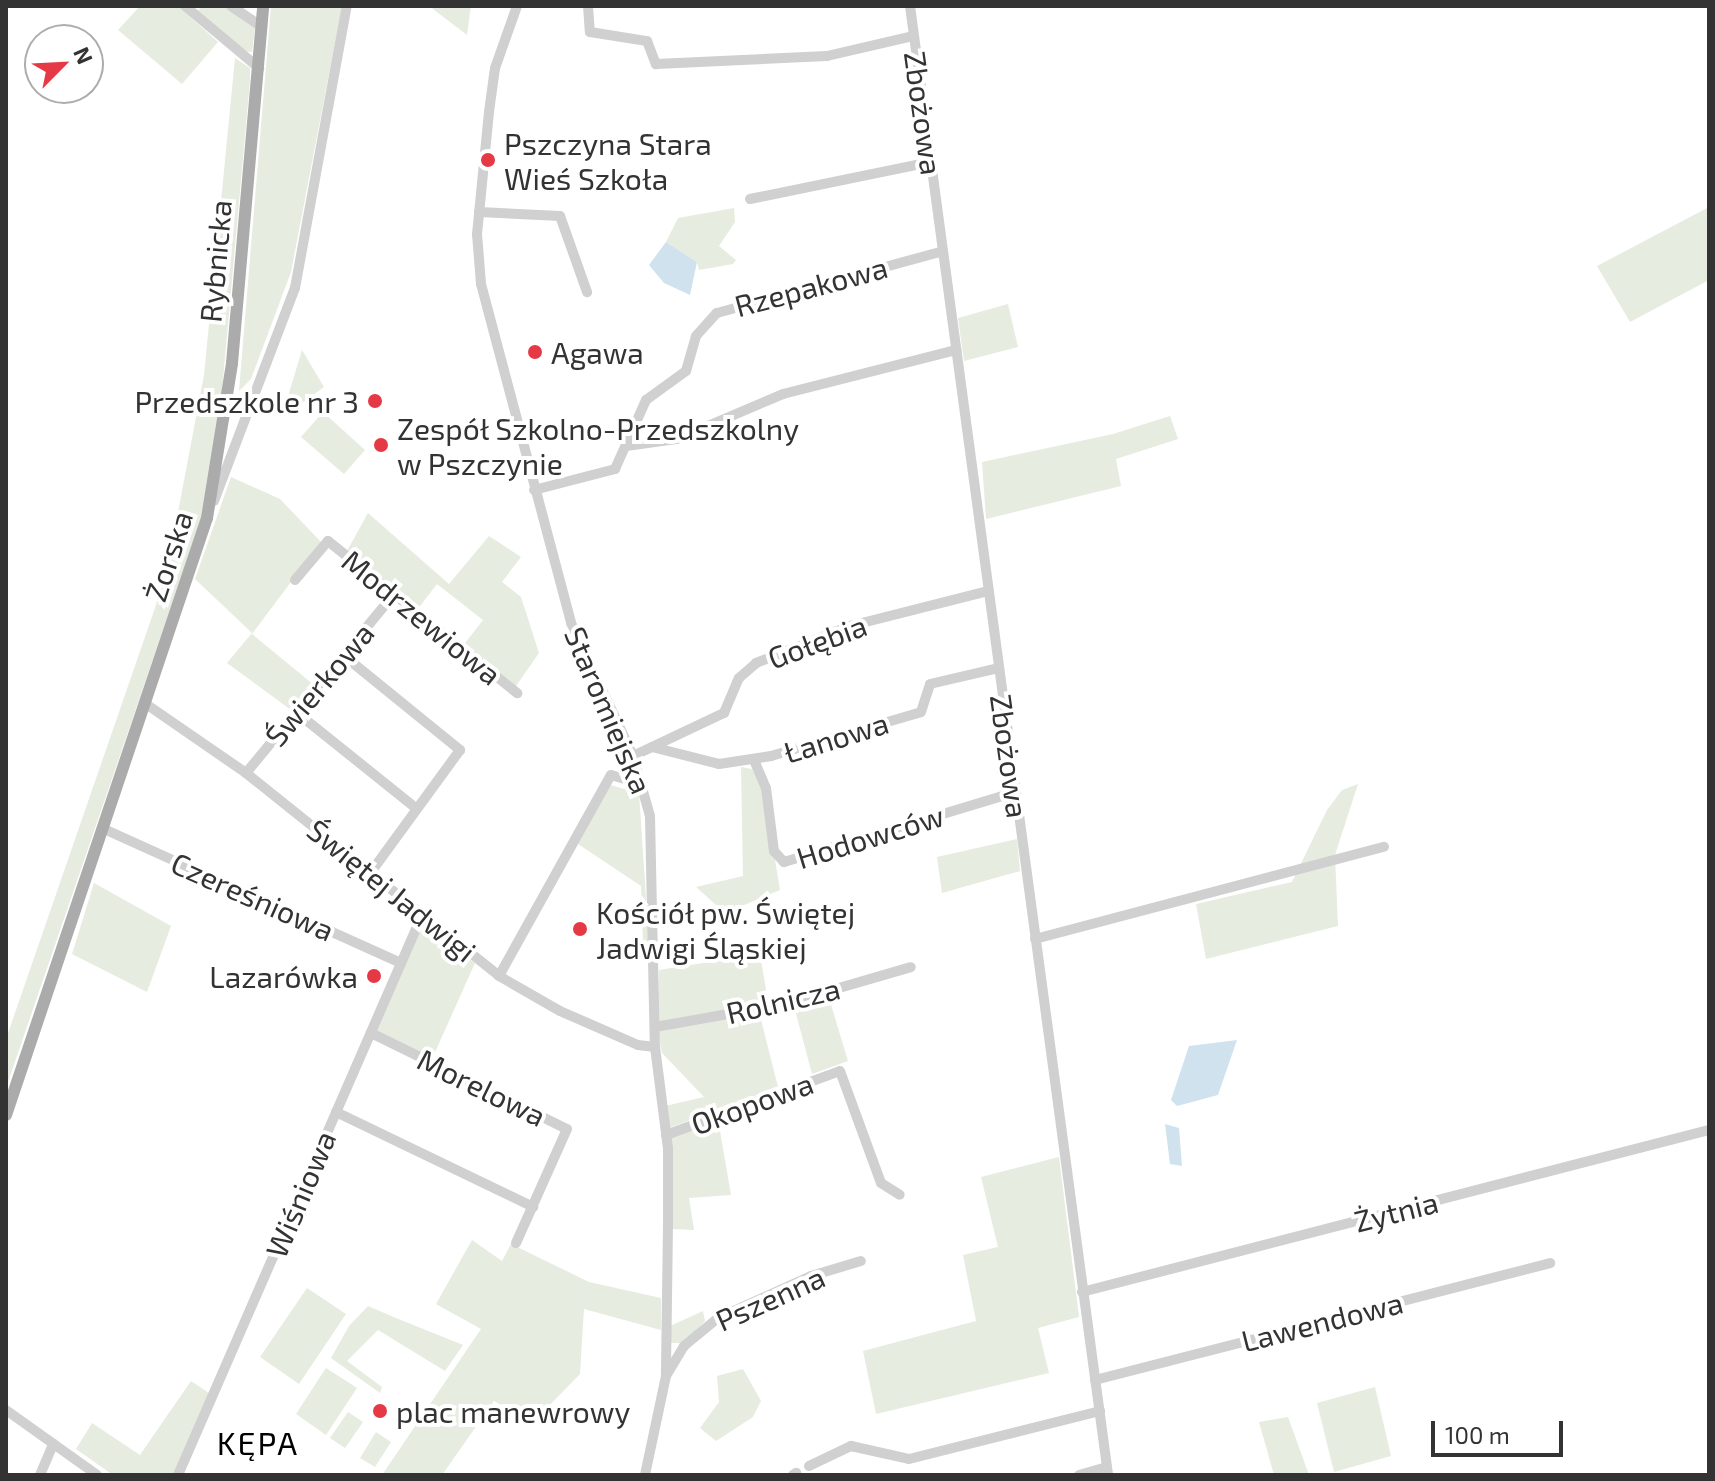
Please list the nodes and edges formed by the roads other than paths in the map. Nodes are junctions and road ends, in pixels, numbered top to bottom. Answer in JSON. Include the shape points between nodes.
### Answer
{"nodes":[{"id":1,"x":185,"y":6,"type":"edge"},
{"id":2,"x":231,"y":6,"type":"edge"},
{"id":3,"x":263,"y":6,"type":"edge"},
{"id":4,"x":347,"y":6,"type":"edge"},
{"id":5,"x":517,"y":6,"type":"edge"},
{"id":6,"x":588,"y":6,"type":"edge"},
{"id":7,"x":910,"y":6,"type":"edge"},
{"id":8,"x":261,"y":26,"type":"junction"},
{"id":9,"x":913,"y":36,"type":"junction"},
{"id":10,"x":259,"y":68,"type":"junction"},
{"id":11,"x":931,"y":162,"type":"junction"},
{"id":12,"x":750,"y":199,"type":"dead end"},
{"id":13,"x":479,"y":212,"type":"junction"},
{"id":14,"x":943,"y":251,"type":"junction"},
{"id":15,"x":587,"y":292,"type":"dead end"},
{"id":16,"x":956,"y":350,"type":"junction"},
{"id":17,"x":227,"y":399,"type":"junction"},
{"id":18,"x":253,"y":401,"type":"junction"},
{"id":19,"x":626,"y":446,"type":"junction"},
{"id":20,"x":534,"y":490,"type":"junction"},
{"id":21,"x":207,"y":518,"type":"junction"},
{"id":22,"x":295,"y":580,"type":"dead end"},
{"id":23,"x":988,"y":591,"type":"junction"},
{"id":24,"x":393,"y":595,"type":"junction"},
{"id":25,"x":343,"y":655,"type":"junction"},
{"id":26,"x":998,"y":668,"type":"junction"},
{"id":27,"x":517,"y":693,"type":"dead end"},
{"id":28,"x":146,"y":704,"type":"junction"},
{"id":29,"x":296,"y":712,"type":"junction"},
{"id":30,"x":652,"y":747,"type":"junction"},
{"id":31,"x":633,"y":756,"type":"junction"},
{"id":32,"x":754,"y":760,"type":"junction"},
{"id":33,"x":246,"y":773,"type":"junction"},
{"id":34,"x":643,"y":784,"type":"junction"},
{"id":35,"x":1016,"y":792,"type":"junction"},
{"id":36,"x":416,"y":808,"type":"junction"},
{"id":37,"x":104,"y":829,"type":"junction"},
{"id":38,"x":1384,"y":847,"type":"dead end"},
{"id":39,"x":371,"y":872,"type":"junction"},
{"id":40,"x":423,"y":913,"type":"junction"},
{"id":41,"x":1035,"y":939,"type":"junction"},
{"id":42,"x":401,"y":963,"type":"junction"},
{"id":43,"x":911,"y":967,"type":"dead end"},
{"id":44,"x":499,"y":976,"type":"junction"},
{"id":45,"x":655,"y":1027,"type":"junction"},
{"id":46,"x":371,"y":1033,"type":"junction"},
{"id":47,"x":655,"y":1047,"type":"junction"},
{"id":48,"x":336,"y":1112,"type":"junction"},
{"id":49,"x":6,"y":1115,"type":"edge"},
{"id":50,"x":1709,"y":1130,"type":"edge"},
{"id":51,"x":666,"y":1135,"type":"junction"},
{"id":52,"x":900,"y":1195,"type":"dead end"},
{"id":53,"x":533,"y":1207,"type":"junction"},
{"id":54,"x":516,"y":1243,"type":"dead end"},
{"id":55,"x":861,"y":1261,"type":"dead end"},
{"id":56,"x":1550,"y":1263,"type":"dead end"},
{"id":57,"x":1082,"y":1292,"type":"junction"},
{"id":58,"x":667,"y":1344,"type":"junction"},
{"id":59,"x":684,"y":1346,"type":"junction"},
{"id":60,"x":666,"y":1376,"type":"junction"},
{"id":61,"x":1095,"y":1380,"type":"junction"},
{"id":62,"x":6,"y":1410,"type":"edge"},
{"id":63,"x":1100,"y":1411,"type":"junction"},
{"id":64,"x":53,"y":1444,"type":"junction"},
{"id":65,"x":809,"y":1466,"type":"dead end"},
{"id":66,"x":1108,"y":1471,"type":"edge"},
{"id":67,"x":648,"y":1474,"type":"edge"},
{"id":68,"x":40,"y":1475,"type":"edge"},
{"id":69,"x":97,"y":1475,"type":"edge"},
{"id":70,"x":178,"y":1475,"type":"edge"},
{"id":71,"x":1079,"y":1475,"type":"edge"}],
"edges":[{"from":1,"to":10,"type":"street"},
{"from":2,"to":8,"type":"street"},
{"from":3,"to":8,"type":"main road","name":"Rybnicka"},
{"from":4,"to":18,"type":"street","name":"Żorska","via":[[295,288]]},
{"from":5,"to":13,"type":"street","name":"Staromiejska","via":[[495,68]]},
{"from":6,"to":9,"type":"street","name":"Zbożowa","via":[[590,32],[647,41],[656,64],[827,56]]},
{"from":7,"to":9,"type":"street","name":"Zbożowa"},
{"from":8,"to":10,"type":"main road","name":"Rybnicka"},
{"from":9,"to":11,"type":"street","name":"Zbożowa"},
{"from":10,"to":17,"type":"main road","name":"Rybnicka"},
{"from":11,"to":12,"type":"street"},
{"from":11,"to":14,"type":"street","name":"Zbożowa"},
{"from":13,"to":15,"type":"street","via":[[560,216]]},
{"from":13,"to":20,"type":"street","name":"Staromiejska","via":[[478,268],[486,311]]},
{"from":14,"to":16,"type":"street","name":"Zbożowa"},
{"from":14,"to":19,"type":"street","name":"Rzepakowa","via":[[717,313],[696,336],[686,371],[646,400]]},
{"from":16,"to":19,"type":"street","via":[[783,394],[677,439]]},
{"from":16,"to":23,"type":"street","name":"Zbożowa"},
{"from":17,"to":18,"type":"street"},
{"from":17,"to":21,"type":"main road","name":"Rybnicka"},
{"from":18,"to":21,"type":"street","name":"Żorska"},
{"from":19,"to":20,"type":"street","name":"Rzepakowa","via":[[621,462],[608,473]]},
{"from":20,"to":31,"type":"street","name":"Staromiejska","via":[[583,655]]},
{"from":21,"to":28,"type":"main road","name":"Żorska"},
{"from":22,"to":24,"type":"street","name":"Modrzewiowa","via":[[328,541]]},
{"from":23,"to":26,"type":"street","name":"Zbożowa"},
{"from":23,"to":30,"type":"street","name":"Gołębia","via":[[850,626],[756,663],[739,678],[724,713]]},
{"from":24,"to":25,"type":"street","name":"Świerkowa"},
{"from":24,"to":27,"type":"street","name":"Modrzewiowa"},
{"from":25,"to":29,"type":"street","name":"Świerkowa"},
{"from":25,"to":36,"type":"street","via":[[460,750]]},
{"from":26,"to":32,"type":"street","name":"Łanowa","via":[[930,684],[921,712]]},
{"from":26,"to":35,"type":"street","name":"Zbożowa"},
{"from":28,"to":33,"type":"street","name":"Świętej Jadwigi"},
{"from":28,"to":37,"type":"main road","name":"Żorska"},
{"from":29,"to":33,"type":"street","name":"Świerkowa"},
{"from":29,"to":36,"type":"street"},
{"from":30,"to":31,"type":"street","name":"Gołębia"},
{"from":30,"to":32,"type":"street","name":"Łanowa","via":[[707,763]]},
{"from":31,"to":34,"type":"street","name":"Staromiejska"},
{"from":32,"to":35,"type":"street","name":"Hodowców","via":[[766,788],[774,851],[784,862]]},
{"from":33,"to":39,"type":"street","name":"Świętej Jadwigi"},
{"from":34,"to":44,"type":"street","via":[[611,775]]},
{"from":34,"to":45,"type":"street","name":"Staromiejska","via":[[651,829]]},
{"from":35,"to":41,"type":"street","name":"Zbożowa"},
{"from":36,"to":39,"type":"street"},
{"from":37,"to":42,"type":"street","name":"Czereśniowa"},
{"from":37,"to":49,"type":"main road","name":"Żorska"},
{"from":38,"to":41,"type":"street"},
{"from":39,"to":40,"type":"street","name":"Świętej Jadwigi"},
{"from":40,"to":42,"type":"street","name":"Wiśniowa"},
{"from":40,"to":44,"type":"street","name":"Świętej Jadwigi"},
{"from":41,"to":57,"type":"street","name":"Zbożowa"},
{"from":42,"to":46,"type":"street","name":"Wiśniowa"},
{"from":43,"to":45,"type":"street","name":"Rolnicza","via":[[784,1004]]},
{"from":44,"to":47,"type":"street","name":"Świętej Jadwigi","via":[[560,1011],[638,1045]]},
{"from":45,"to":47,"type":"street","name":"Staromiejska"},
{"from":46,"to":48,"type":"street","name":"Wiśniowa"},
{"from":46,"to":53,"type":"street","name":"Morelowa","via":[[567,1129]]},
{"from":47,"to":51,"type":"street","name":"Staromiejska"},
{"from":48,"to":53,"type":"street"},
{"from":48,"to":70,"type":"street","name":"Wiśniowa"},
{"from":50,"to":57,"type":"street","name":"Żytnia"},
{"from":51,"to":52,"type":"street","name":"Okopowa","via":[[840,1071],[881,1183]]},
{"from":51,"to":58,"type":"street","name":"Staromiejska"},
{"from":53,"to":54,"type":"street","name":"Morelowa"},
{"from":55,"to":59,"type":"street","name":"Pszenna","via":[[736,1308]]},
{"from":56,"to":61,"type":"street","name":"Lawendowa"},
{"from":57,"to":61,"type":"street","name":"Zbożowa"},
{"from":58,"to":59,"type":"street","name":"Pszenna"},
{"from":58,"to":60,"type":"street","name":"Staromiejska"},
{"from":59,"to":60,"type":"street","name":"Pszenna"},
{"from":60,"to":67,"type":"street","name":"Staromiejska"},
{"from":61,"to":63,"type":"street","name":"Zbożowa"},
{"from":62,"to":64,"type":"street"},
{"from":63,"to":65,"type":"street","via":[[909,1459],[851,1446]]},
{"from":63,"to":66,"type":"street","name":"Zbożowa"},
{"from":64,"to":68,"type":"street"},
{"from":64,"to":69,"type":"street"},
{"from":66,"to":71,"type":"street"}]}
